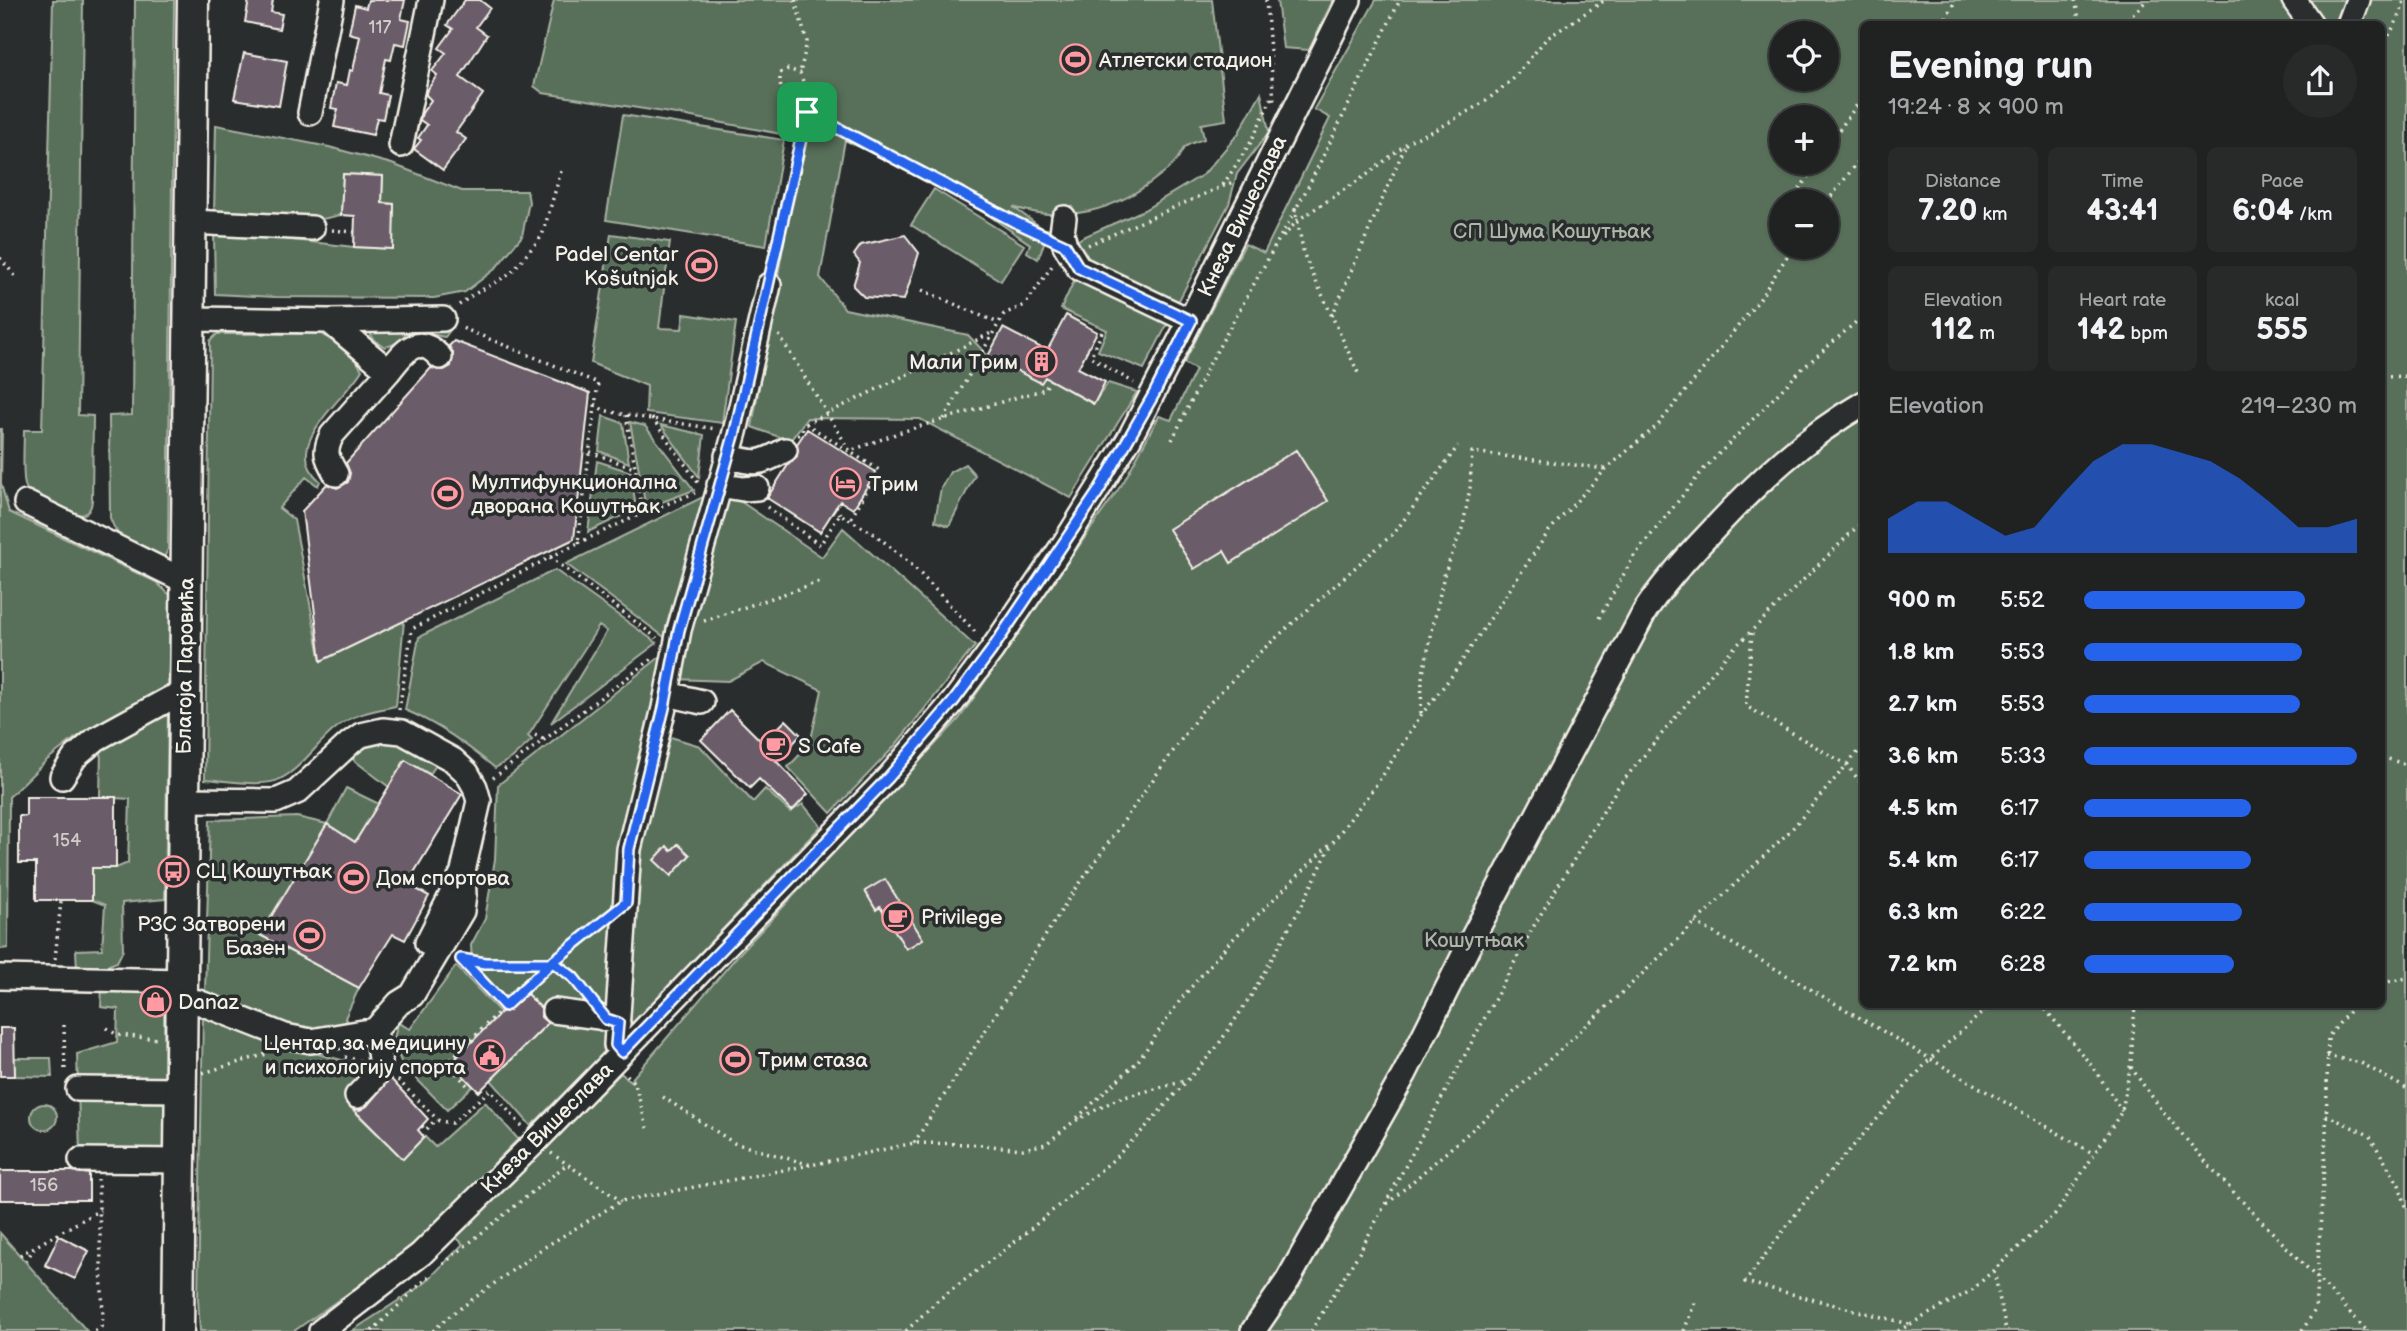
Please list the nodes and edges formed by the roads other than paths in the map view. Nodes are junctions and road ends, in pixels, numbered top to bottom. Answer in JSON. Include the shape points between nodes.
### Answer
{"nodes":[{"id":1,"x":193,"y":0,"type":"edge"},
{"id":2,"x":332,"y":0,"type":"edge"},
{"id":3,"x":431,"y":0,"type":"edge"},
{"id":4,"x":1349,"y":0,"type":"edge"},
{"id":5,"x":2294,"y":0,"type":"edge"},
{"id":6,"x":2358,"y":0,"type":"edge"},
{"id":7,"x":2309,"y":21,"type":"edge"},
{"id":8,"x":2350,"y":21,"type":"edge"},
{"id":9,"x":310,"y":113,"type":"dead end"},
{"id":10,"x":401,"y":145,"type":"dead end"},
{"id":11,"x":1064,"y":218,"type":"dead end"},
{"id":12,"x":191,"y":222,"type":"junction"},
{"id":13,"x":312,"y":228,"type":"dead end"},
{"id":14,"x":769,"y":285,"type":"road end"},
{"id":15,"x":443,"y":318,"type":"road end"},
{"id":16,"x":190,"y":319,"type":"junction"},
{"id":17,"x":329,"y":321,"type":"junction"},
{"id":18,"x":1191,"y":321,"type":"junction"},
{"id":19,"x":440,"y":357,"type":"dead end"},
{"id":20,"x":388,"y":371,"type":"junction"},
{"id":21,"x":1860,"y":406,"type":"edge"},
{"id":22,"x":785,"y":450,"type":"road end"},
{"id":23,"x":727,"y":456,"type":"junction"},
{"id":24,"x":764,"y":462,"type":"junction"},
{"id":25,"x":336,"y":474,"type":"dead end"},
{"id":26,"x":708,"y":488,"type":"junction"},
{"id":27,"x":26,"y":503,"type":"dead end"},
{"id":28,"x":187,"y":582,"type":"junction"},
{"id":29,"x":667,"y":694,"type":"junction"},
{"id":30,"x":185,"y":697,"type":"junction"},
{"id":31,"x":702,"y":702,"type":"dead end"},
{"id":32,"x":62,"y":777,"type":"dead end"},
{"id":33,"x":183,"y":800,"type":"junction"},
{"id":34,"x":0,"y":977,"type":"edge"},
{"id":35,"x":183,"y":990,"type":"junction"},
{"id":36,"x":554,"y":1011,"type":"dead end"},
{"id":37,"x":612,"y":1021,"type":"junction"},
{"id":38,"x":375,"y":1030,"type":"junction"},
{"id":39,"x":621,"y":1059,"type":"junction"},
{"id":40,"x":71,"y":1080,"type":"road end"},
{"id":41,"x":190,"y":1082,"type":"junction"},
{"id":42,"x":357,"y":1096,"type":"dead end"},
{"id":43,"x":89,"y":1160,"type":"road end"},
{"id":44,"x":181,"y":1161,"type":"junction"},
{"id":45,"x":176,"y":1330,"type":"edge"},
{"id":46,"x":321,"y":1331,"type":"edge"},
{"id":47,"x":1253,"y":1331,"type":"edge"}],
"edges":[{"from":1,"to":12,"type":"main road","name":"Благоја Паровића"},
{"from":2,"to":9,"type":"street"},
{"from":3,"to":10,"type":"street"},
{"from":4,"to":18,"type":"street","name":"Кнеза Вишеслава"},
{"from":5,"to":7,"type":"street"},
{"from":6,"to":8,"type":"street"},
{"from":11,"to":18,"type":"street","via":[[1062,233],[1079,268]]},
{"from":12,"to":13,"type":"street"},
{"from":12,"to":16,"type":"main road","name":"Благоја Паровића"},
{"from":14,"to":23,"type":"street"},
{"from":15,"to":17,"type":"street"},
{"from":16,"to":17,"type":"street"},
{"from":16,"to":28,"type":"main road","name":"Благоја Паровића"},
{"from":17,"to":20,"type":"street"},
{"from":18,"to":39,"type":"street","name":"Кнеза Вишеслава","via":[[1098,492],[953,702],[889,777]]},
{"from":19,"to":20,"type":"street","via":[[423,344],[414,346]]},
{"from":20,"to":25,"type":"street","via":[[326,446]]},
{"from":21,"to":47,"type":"street","via":[[1813,435],[1758,482],[1665,581],[1645,611],[1405,1073],[1288,1280]]},
{"from":22,"to":24,"type":"street"},
{"from":23,"to":24,"type":"street"},
{"from":23,"to":26,"type":"street"},
{"from":24,"to":26,"type":"street","via":[[750,489]]},
{"from":26,"to":29,"type":"street"},
{"from":27,"to":28,"type":"street"},
{"from":28,"to":30,"type":"main road","name":"Благоја Паровића"},
{"from":29,"to":31,"type":"street"},
{"from":29,"to":37,"type":"street","via":[[629,849]]},
{"from":30,"to":32,"type":"street","via":[[171,698],[96,740],[75,757]]},
{"from":30,"to":33,"type":"main road","name":"Благоја Паровића"},
{"from":33,"to":35,"type":"main road","name":"Благоја Паровића"},
{"from":33,"to":38,"type":"street","via":[[276,801],[288,797],[361,735],[383,730],[396,730],[453,760],[467,773],[478,801],[463,871],[462,911],[412,995]]},
{"from":34,"to":35,"type":"street"},
{"from":35,"to":38,"type":"street","via":[[198,1002],[285,1036],[310,1041]]},
{"from":35,"to":41,"type":"main road","name":"Благоја Паровића"},
{"from":36,"to":37,"type":"street"},
{"from":37,"to":39,"type":"street"},
{"from":38,"to":42,"type":"street","via":[[381,1065]]},
{"from":39,"to":46,"type":"street","name":"Кнеза Вишеслава","via":[[421,1254]]},
{"from":40,"to":41,"type":"street"},
{"from":41,"to":44,"type":"main road","name":"Благоја Паровића"},
{"from":43,"to":44,"type":"street"},
{"from":44,"to":45,"type":"main road","name":"Благоја Паровића"}]}
